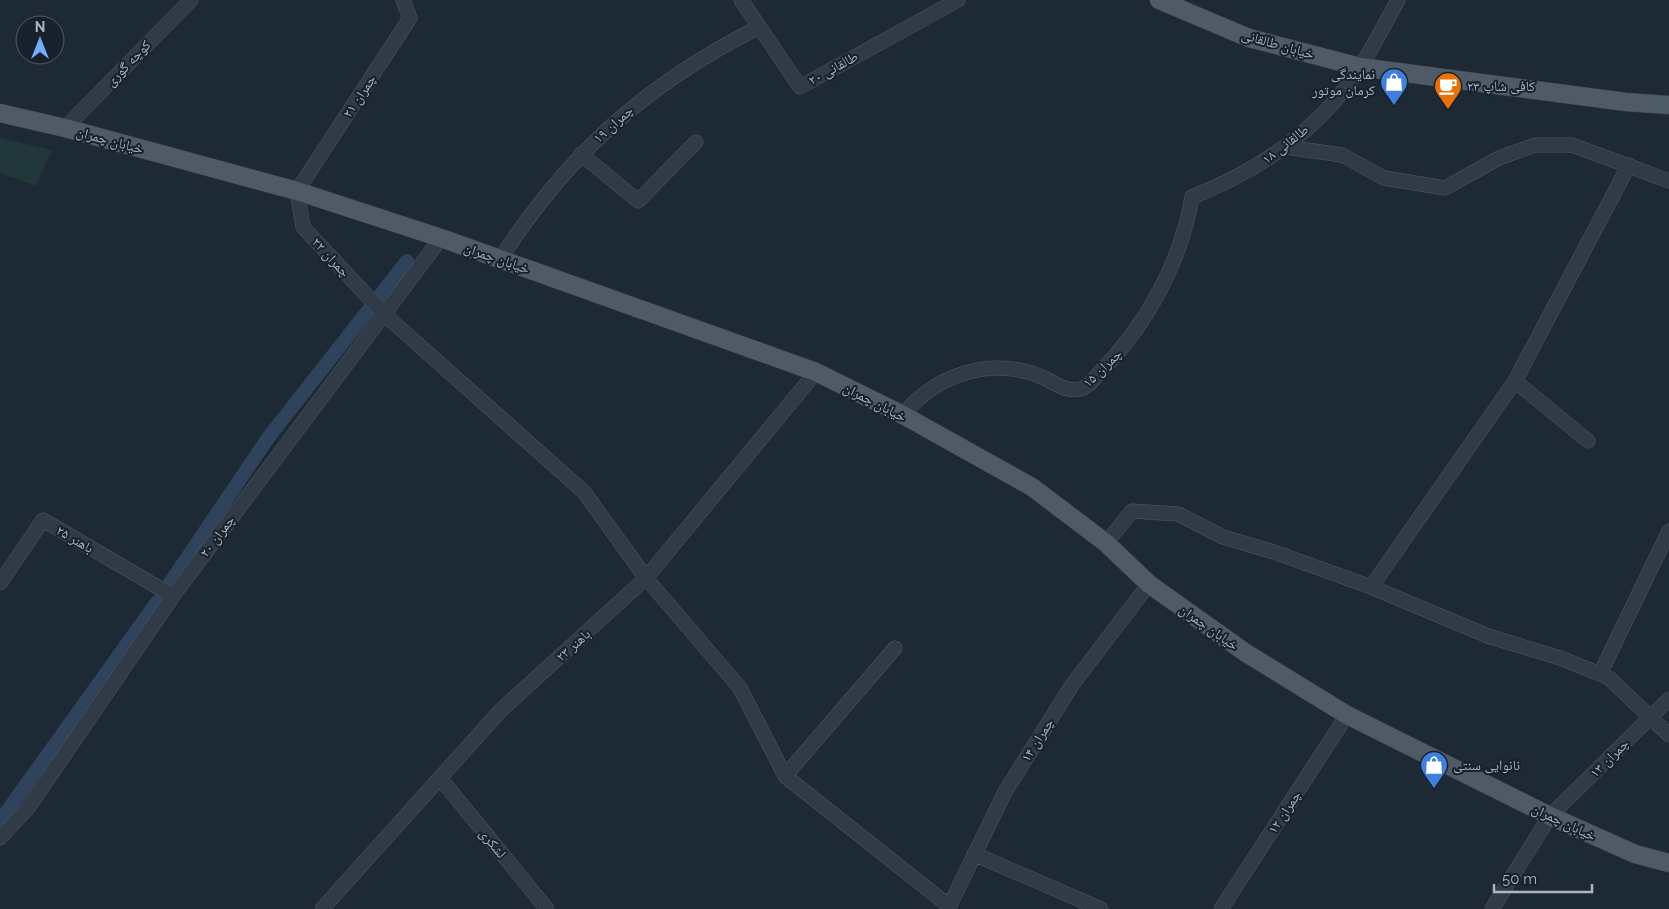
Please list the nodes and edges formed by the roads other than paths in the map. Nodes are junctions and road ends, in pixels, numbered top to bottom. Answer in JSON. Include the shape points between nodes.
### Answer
{"nodes":[{"id":1,"x":191,"y":0,"type":"edge"},
{"id":2,"x":403,"y":0,"type":"edge"},
{"id":3,"x":740,"y":0,"type":"edge"},
{"id":4,"x":958,"y":0,"type":"edge"},
{"id":5,"x":1158,"y":0,"type":"edge"},
{"id":6,"x":1398,"y":0,"type":"edge"},
{"id":7,"x":759,"y":27,"type":"junction"},
{"id":8,"x":1360,"y":67,"type":"junction"},
{"id":9,"x":1669,"y":105,"type":"edge"},
{"id":10,"x":0,"y":113,"type":"edge"},
{"id":11,"x":65,"y":128,"type":"junction"},
{"id":12,"x":696,"y":142,"type":"dead end"},
{"id":13,"x":1286,"y":147,"type":"junction"},
{"id":14,"x":581,"y":154,"type":"junction"},
{"id":15,"x":1629,"y":165,"type":"junction"},
{"id":16,"x":1669,"y":181,"type":"edge"},
{"id":17,"x":297,"y":191,"type":"junction"},
{"id":18,"x":1192,"y":197,"type":"joint"},
{"id":19,"x":441,"y":238,"type":"junction"},
{"id":20,"x":500,"y":259,"type":"junction"},
{"id":21,"x":384,"y":314,"type":"junction"},
{"id":22,"x":816,"y":372,"type":"junction"},
{"id":23,"x":1514,"y":381,"type":"junction"},
{"id":24,"x":903,"y":415,"type":"junction"},
{"id":25,"x":1588,"y":441,"type":"dead end"},
{"id":26,"x":1669,"y":531,"type":"edge"},
{"id":27,"x":1106,"y":543,"type":"junction"},
{"id":28,"x":646,"y":578,"type":"junction"},
{"id":29,"x":0,"y":582,"type":"edge"},
{"id":30,"x":1149,"y":584,"type":"junction"},
{"id":31,"x":1371,"y":587,"type":"junction"},
{"id":32,"x":173,"y":596,"type":"junction"},
{"id":33,"x":895,"y":648,"type":"dead end"},
{"id":34,"x":1600,"y":674,"type":"junction"},
{"id":35,"x":1669,"y":699,"type":"edge"},
{"id":36,"x":1348,"y":715,"type":"junction"},
{"id":37,"x":1650,"y":718,"type":"junction"},
{"id":38,"x":1669,"y":735,"type":"edge"},
{"id":39,"x":785,"y":776,"type":"junction"},
{"id":40,"x":440,"y":778,"type":"junction"},
{"id":41,"x":1550,"y":816,"type":"junction"},
{"id":42,"x":0,"y":838,"type":"edge"},
{"id":43,"x":974,"y":854,"type":"junction"},
{"id":44,"x":1669,"y":864,"type":"edge"},
{"id":45,"x":948,"y":908,"type":"edge"},
{"id":46,"x":322,"y":909,"type":"edge"},
{"id":47,"x":547,"y":909,"type":"edge"},
{"id":48,"x":1101,"y":909,"type":"edge"},
{"id":49,"x":1221,"y":909,"type":"edge"},
{"id":50,"x":1492,"y":909,"type":"edge"}],
"edges":[{"from":1,"to":11,"type":"street","name":"کوچه گوری"},
{"from":2,"to":17,"type":"street","name":"چمران ۲۱","via":[[410,18]]},
{"from":3,"to":7,"type":"street","name":"طالقانی ۲۰"},
{"from":4,"to":7,"type":"street","name":"طالقانی ۲۰","via":[[800,87]]},
{"from":5,"to":8,"type":"main road","name":"خیابان طالقانی","via":[[1249,38]]},
{"from":6,"to":8,"type":"street","name":"طالقانی ۱۸"},
{"from":7,"to":14,"type":"street","name":"چمران ۱۹","via":[[720,47],[653,90],[612,123]]},
{"from":8,"to":9,"type":"main road","name":"خیابان طالقانی"},
{"from":8,"to":13,"type":"street","name":"طالقانی ۱۸","via":[[1332,105]]},
{"from":10,"to":11,"type":"main road","name":"خیابان چمران"},
{"from":11,"to":17,"type":"main road","name":"خیابان چمران"},
{"from":12,"to":14,"type":"street","via":[[638,201]]},
{"from":13,"to":15,"type":"street","via":[[1342,155],[1384,178],[1445,188],[1499,158],[1535,145],[1572,145]]},
{"from":13,"to":18,"type":"street","name":"طالقانی ۱۸","via":[[1233,181]]},
{"from":14,"to":20,"type":"street","name":"چمران ۱۹","via":[[551,186]]},
{"from":15,"to":16,"type":"street"},
{"from":15,"to":23,"type":"street"},
{"from":17,"to":19,"type":"main road","name":"خیابان چمران"},
{"from":17,"to":21,"type":"street","name":"چمران ۲۲","via":[[303,227]]},
{"from":18,"to":24,"type":"street","name":"چمران ۱۵","via":[[1189,219],[1162,288],[1121,351],[1084,389],[1060,388],[1042,377],[1009,369],[975,370],[943,380],[915,399]]},
{"from":19,"to":20,"type":"main road","name":"خیابان چمران"},
{"from":19,"to":21,"type":"street","name":"چمران ۲۰"},
{"from":20,"to":22,"type":"main road","name":"خیابان چمران"},
{"from":21,"to":28,"type":"street","name":"چمران ۲۲","via":[[584,492]]},
{"from":21,"to":32,"type":"street","name":"چمران ۲۰"},
{"from":22,"to":24,"type":"main road","name":"خیابان چمران"},
{"from":22,"to":28,"type":"street","name":"باهنر ۲۳"},
{"from":23,"to":25,"type":"street"},
{"from":23,"to":31,"type":"street"},
{"from":24,"to":27,"type":"main road","name":"خیابان چمران","via":[[1032,487]]},
{"from":26,"to":34,"type":"street"},
{"from":27,"to":30,"type":"main road","name":"خیابان چمران"},
{"from":27,"to":31,"type":"street","via":[[1132,511],[1178,514],[1223,537]]},
{"from":28,"to":39,"type":"street","name":"چمران ۲۲","via":[[740,688]]},
{"from":28,"to":40,"type":"street","name":"باهنر ۲۳","via":[[502,710]]},
{"from":29,"to":32,"type":"street","name":"باهنر ۲۵","via":[[42,520]]},
{"from":30,"to":36,"type":"main road","name":"خیابان چمران","via":[[1246,653]]},
{"from":30,"to":43,"type":"street","name":"چمران ۱۴","via":[[1072,685],[1005,792]]},
{"from":31,"to":34,"type":"street","via":[[1488,636]]},
{"from":32,"to":42,"type":"street","name":"چمران ۲۰","via":[[28,808]]},
{"from":33,"to":39,"type":"street"},
{"from":34,"to":37,"type":"street","via":[[1609,678]]},
{"from":35,"to":37,"type":"street","name":"چمران ۱۳"},
{"from":36,"to":41,"type":"main road","name":"خیابان چمران"},
{"from":36,"to":49,"type":"street","name":"چمران ۱۲"},
{"from":37,"to":38,"type":"street"},
{"from":37,"to":41,"type":"street","name":"چمران ۱۳"},
{"from":39,"to":45,"type":"street"},
{"from":40,"to":46,"type":"street","name":"باهنر ۲۳"},
{"from":40,"to":47,"type":"street","name":"لشکری"},
{"from":41,"to":44,"type":"main road","name":"خیابان چمران","via":[[1635,854]]},
{"from":41,"to":50,"type":"street","name":"چمران ۱۳"},
{"from":43,"to":45,"type":"street","name":"چمران ۱۴"},
{"from":43,"to":48,"type":"street"}]}
